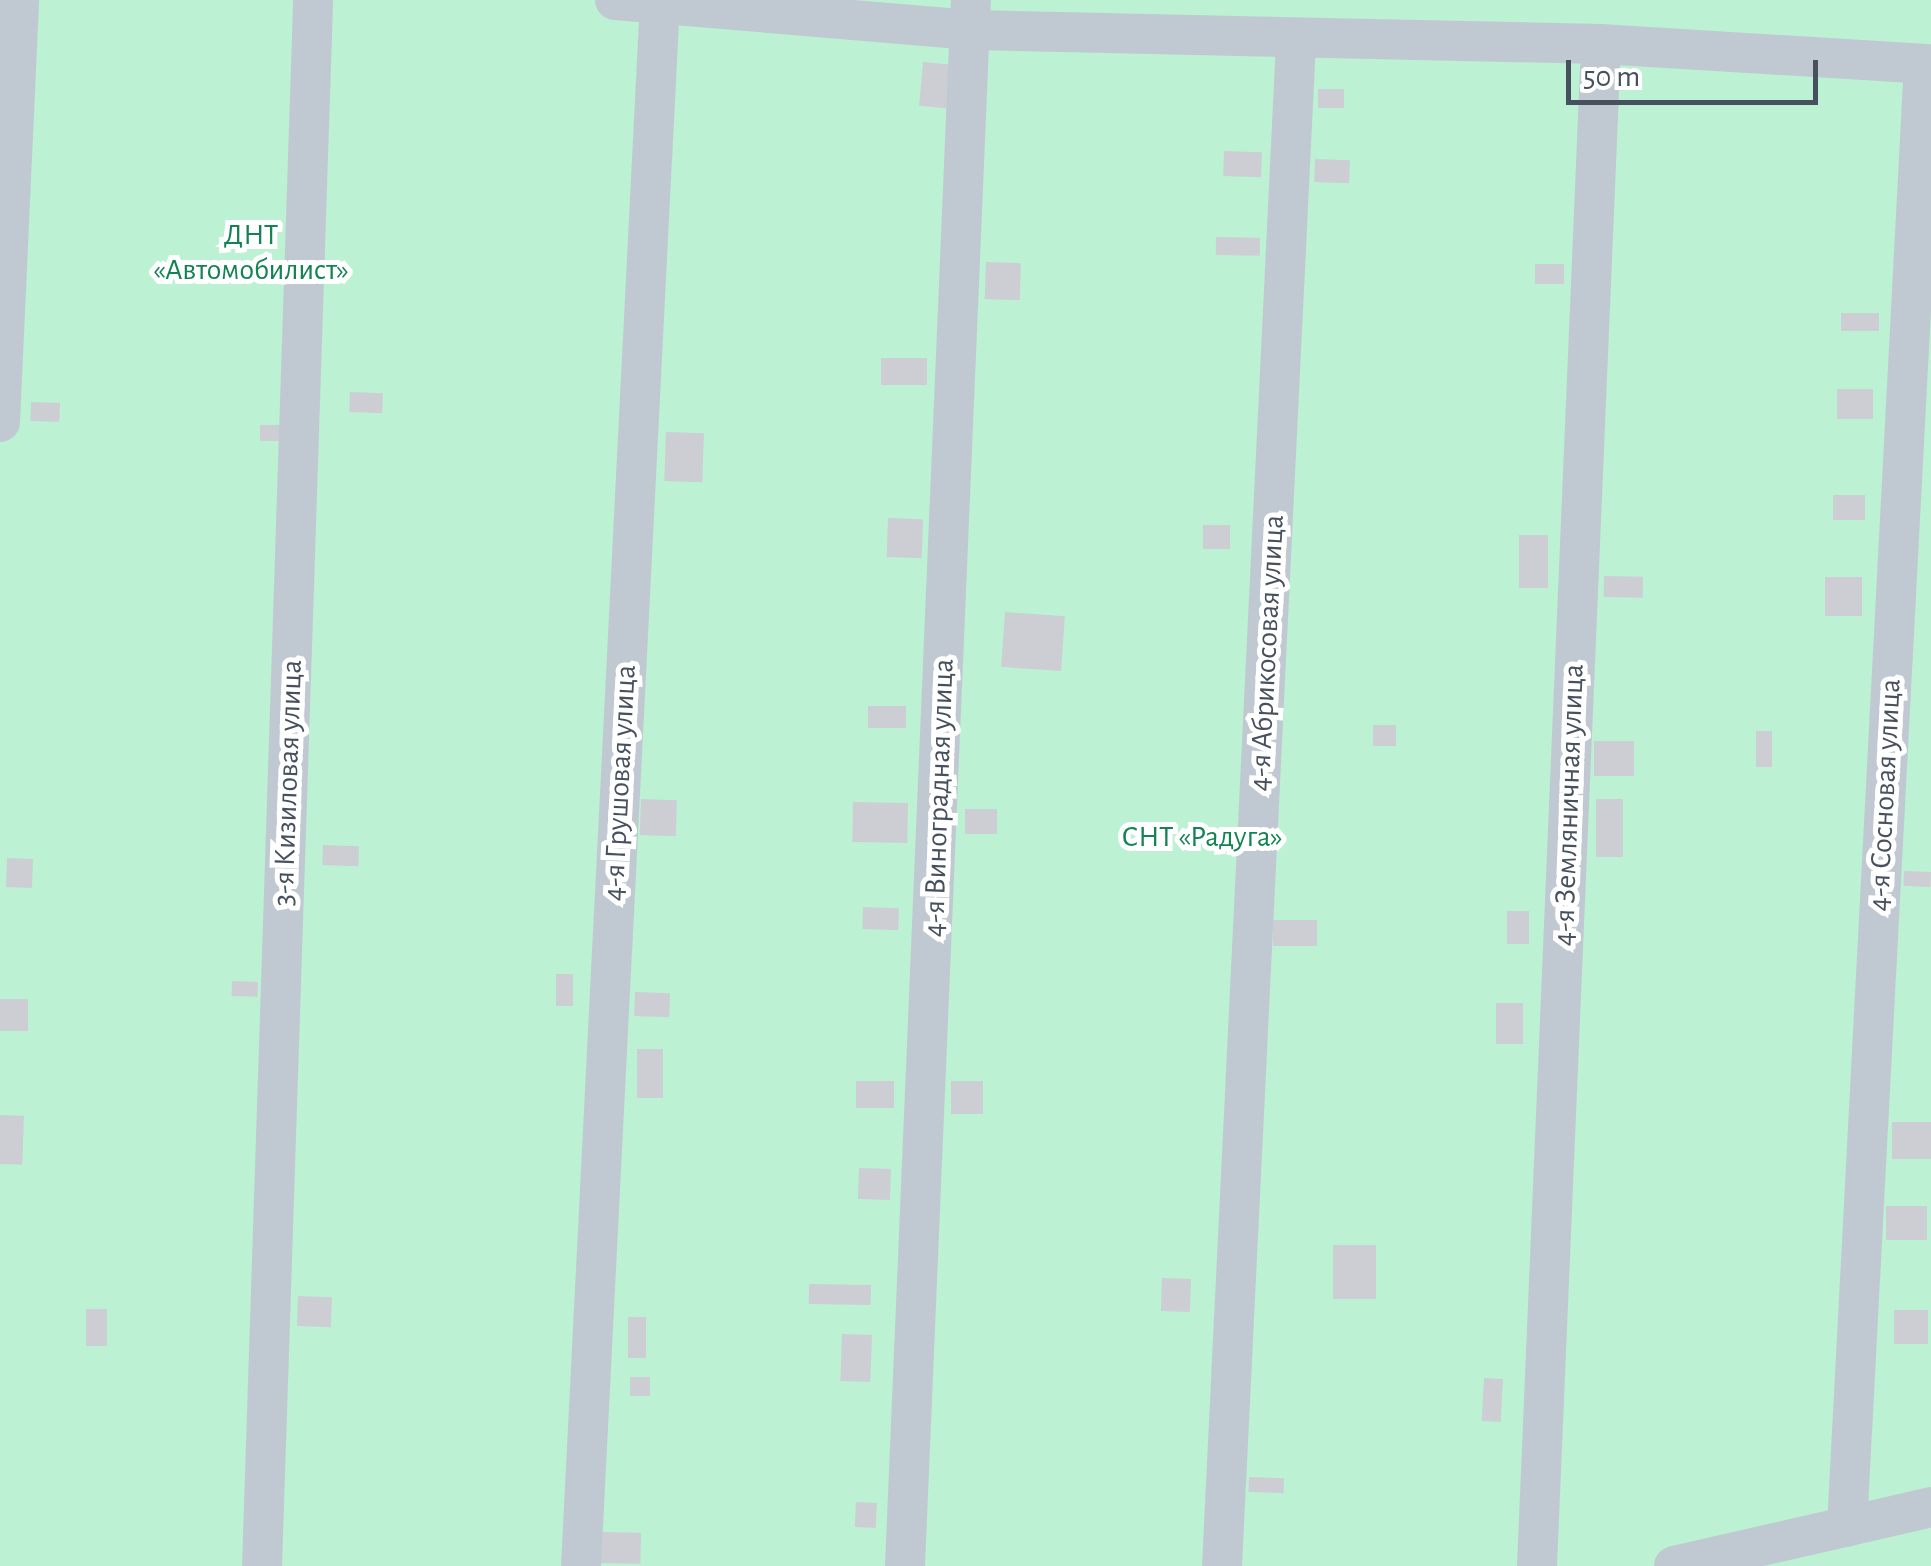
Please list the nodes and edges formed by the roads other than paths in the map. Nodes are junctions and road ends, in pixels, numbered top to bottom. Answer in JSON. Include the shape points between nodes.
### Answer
{"nodes":[{"id":1,"x":19,"y":0,"type":"edge"},
{"id":2,"x":313,"y":0,"type":"edge"},
{"id":3,"x":615,"y":0,"type":"edge"},
{"id":4,"x":660,"y":0,"type":"edge"},
{"id":5,"x":971,"y":15,"type":"edge"},
{"id":6,"x":1296,"y":40,"type":"junction"},
{"id":7,"x":1600,"y":44,"type":"junction"},
{"id":8,"x":1928,"y":64,"type":"edge"},
{"id":9,"x":0,"y":422,"type":"edge"},
{"id":10,"x":1931,"y":1506,"type":"edge"},
{"id":11,"x":1847,"y":1526,"type":"junction"},
{"id":12,"x":262,"y":1566,"type":"edge"},
{"id":13,"x":581,"y":1566,"type":"edge"},
{"id":14,"x":905,"y":1566,"type":"edge"},
{"id":15,"x":1222,"y":1566,"type":"edge"},
{"id":16,"x":1537,"y":1566,"type":"edge"},
{"id":17,"x":1674,"y":1566,"type":"edge"}],
"edges":[{"from":1,"to":9,"type":"street"},
{"from":2,"to":12,"type":"street","name":"3-я Кизиловая улица"},
{"from":3,"to":4,"type":"street"},
{"from":4,"to":5,"type":"street"},
{"from":4,"to":13,"type":"street","name":"4-я Грушовая улица"},
{"from":5,"to":6,"type":"street"},
{"from":5,"to":14,"type":"street","name":"4-я Виноградная улица"},
{"from":6,"to":7,"type":"street"},
{"from":6,"to":15,"type":"street","name":"4-я Абрикосовая улица"},
{"from":7,"to":8,"type":"street"},
{"from":7,"to":16,"type":"street","name":"4-я Земляничная улица"},
{"from":8,"to":11,"type":"street","name":"4-я Сосновая улица"},
{"from":10,"to":11,"type":"street"},
{"from":11,"to":17,"type":"street"}]}
